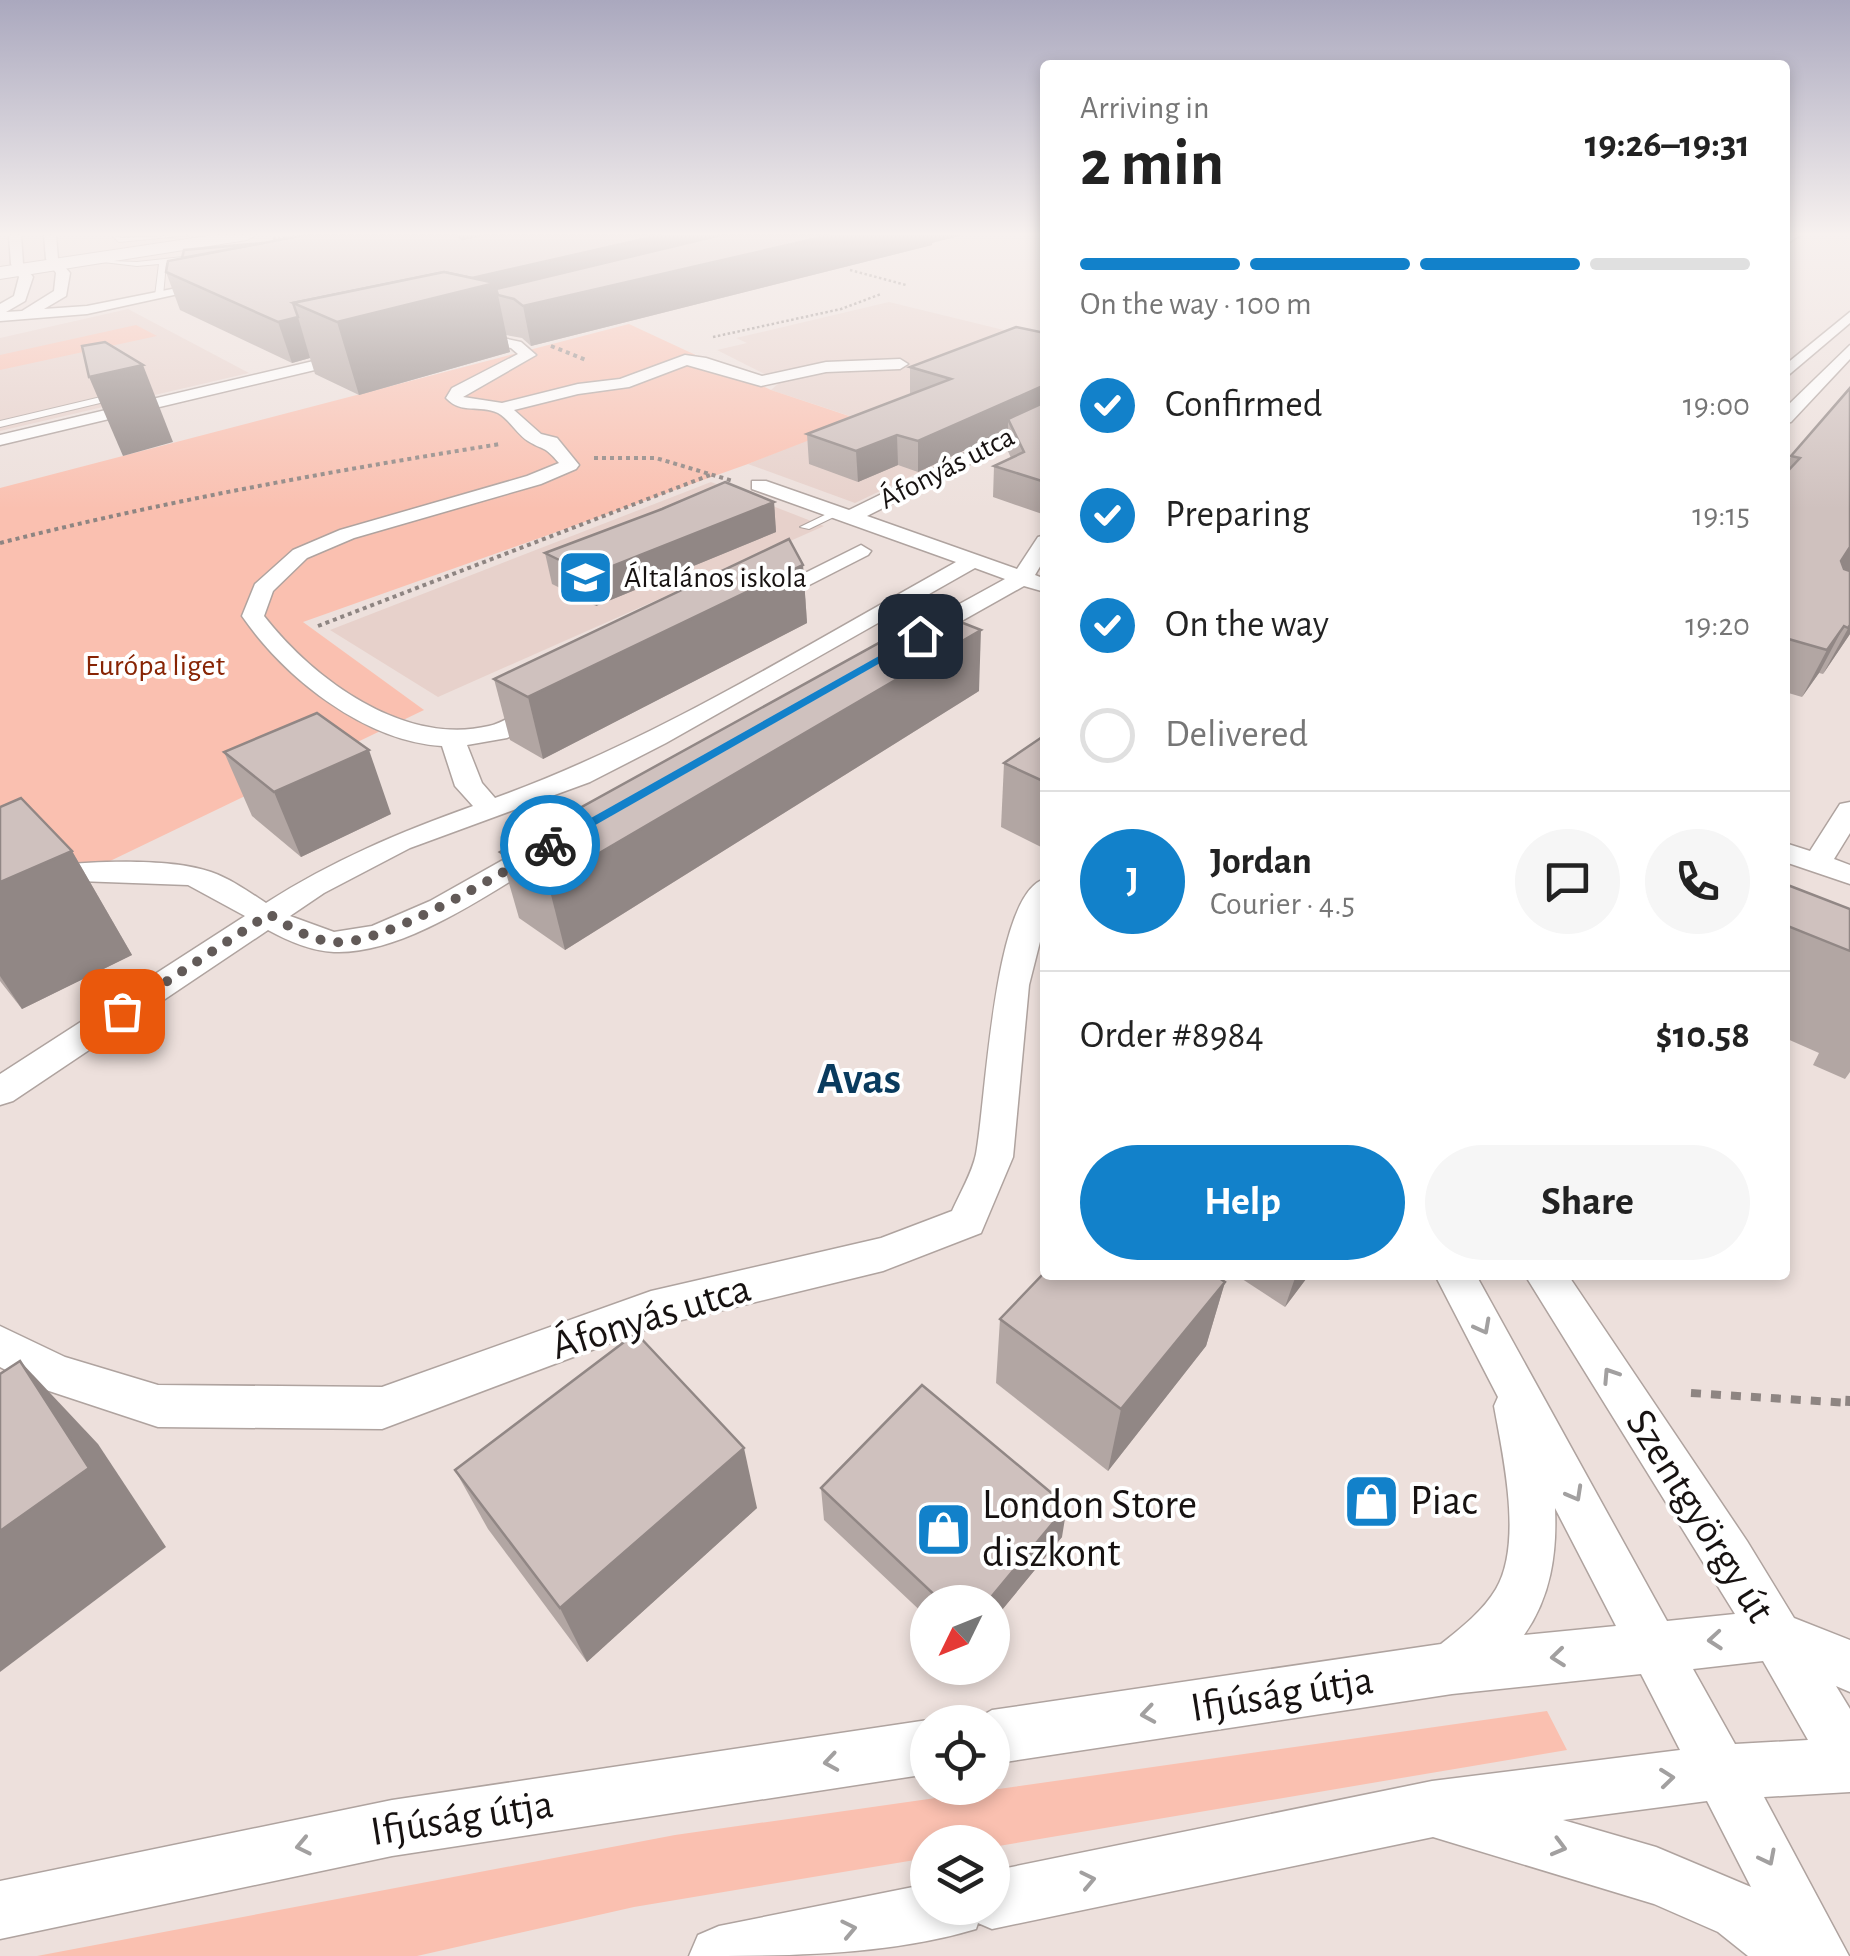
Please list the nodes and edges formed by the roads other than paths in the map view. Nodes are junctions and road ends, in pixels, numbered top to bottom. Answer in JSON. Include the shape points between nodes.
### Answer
{"nodes":[{"id":1,"x":487,"y":326,"type":"edge"},
{"id":2,"x":1838,"y":326,"type":"edge"},
{"id":3,"x":439,"y":336,"type":"edge"},
{"id":4,"x":465,"y":337,"type":"junction"},
{"id":5,"x":382,"y":350,"type":"edge"},
{"id":6,"x":1790,"y":352,"type":"edge"},
{"id":7,"x":1803,"y":355,"type":"junction"},
{"id":8,"x":1847,"y":358,"type":"edge"},
{"id":9,"x":900,"y":364,"type":"dead end"},
{"id":10,"x":368,"y":365,"type":"dead end"},
{"id":11,"x":1790,"y":368,"type":"edge"},
{"id":12,"x":117,"y":386,"type":"edge"},
{"id":13,"x":502,"y":408,"type":"junction"},
{"id":14,"x":1790,"y":413,"type":"edge"},
{"id":15,"x":1040,"y":420,"type":"edge"},
{"id":16,"x":0,"y":424,"type":"edge"},
{"id":17,"x":0,"y":440,"type":"edge"},
{"id":18,"x":0,"y":457,"type":"edge"},
{"id":19,"x":758,"y":489,"type":"road end"},
{"id":20,"x":844,"y":515,"type":"junction"},
{"id":21,"x":805,"y":527,"type":"dead end"},
{"id":22,"x":860,"y":551,"type":"dead end"},
{"id":23,"x":973,"y":561,"type":"junction"},
{"id":24,"x":1033,"y":582,"type":"edge"},
{"id":25,"x":740,"y":612,"type":"edge"},
{"id":26,"x":885,"y":655,"type":"edge"},
{"id":27,"x":567,"y":698,"type":"edge"},
{"id":28,"x":452,"y":740,"type":"junction"},
{"id":29,"x":492,"y":810,"type":"junction"},
{"id":30,"x":1850,"y":810,"type":"edge"},
{"id":31,"x":562,"y":838,"type":"edge"},
{"id":32,"x":1790,"y":854,"type":"edge"},
{"id":33,"x":1816,"y":863,"type":"junction"},
{"id":34,"x":1850,"y":874,"type":"edge"},
{"id":35,"x":0,"y":886,"type":"edge"},
{"id":36,"x":1040,"y":893,"type":"edge"},
{"id":37,"x":269,"y":914,"type":"junction"},
{"id":38,"x":0,"y":1092,"type":"edge"},
{"id":39,"x":1459,"y":1280,"type":"edge"},
{"id":40,"x":1547,"y":1280,"type":"edge"},
{"id":41,"x":0,"y":1345,"type":"edge"},
{"id":42,"x":1511,"y":1378,"type":"junction"},
{"id":43,"x":1774,"y":1635,"type":"junction"},
{"id":44,"x":1655,"y":1646,"type":"junction"},
{"id":45,"x":1850,"y":1666,"type":"edge"},
{"id":46,"x":1452,"y":1668,"type":"junction"},
{"id":47,"x":1010,"y":1734,"type":"edge"},
{"id":48,"x":910,"y":1750,"type":"edge"},
{"id":49,"x":1850,"y":1763,"type":"edge"},
{"id":50,"x":1724,"y":1772,"type":"junction"},
{"id":51,"x":1432,"y":1810,"type":"junction"},
{"id":52,"x":1010,"y":1896,"type":"edge"},
{"id":53,"x":0,"y":1910,"type":"edge"},
{"id":54,"x":910,"y":1917,"type":"edge"},
{"id":55,"x":719,"y":1956,"type":"edge"},
{"id":56,"x":1794,"y":1956,"type":"edge"},
{"id":57,"x":1819,"y":1956,"type":"edge"}],
"edges":[{"from":1,"to":4,"type":"street"},
{"from":2,"to":7,"type":"street"},
{"from":3,"to":4,"type":"street"},
{"from":4,"to":13,"type":"street","via":[[516,345],[528,355],[454,398]]},
{"from":5,"to":17,"type":"street"},
{"from":6,"to":7,"type":"street"},
{"from":7,"to":8,"type":"street"},
{"from":7,"to":11,"type":"street"},
{"from":8,"to":14,"type":"street"},
{"from":9,"to":13,"type":"street","via":[[826,367],[761,381],[686,360],[623,384]]},
{"from":10,"to":18,"type":"street"},
{"from":12,"to":16,"type":"lane","via":[[129,394]]},
{"from":13,"to":28,"type":"street","via":[[536,438],[551,442],[570,465],[300,554],[263,589],[253,616],[301,668],[381,720],[435,741]]},
{"from":15,"to":20,"type":"street","name":"Áfonyás utca"},
{"from":19,"to":20,"type":"street","name":"Áfonyás utca"},
{"from":20,"to":21,"type":"lane"},
{"from":20,"to":23,"type":"street","name":"Áfonyás utca"},
{"from":22,"to":25,"type":"street","name":"Áfonyás utca"},
{"from":23,"to":24,"type":"street","name":"Áfonyás utca"},
{"from":23,"to":29,"type":"street","via":[[657,738]]},
{"from":24,"to":26,"type":"street"},
{"from":27,"to":28,"type":"street","via":[[498,733]]},
{"from":28,"to":29,"type":"street","via":[[469,786]]},
{"from":29,"to":37,"type":"street","via":[[400,842]]},
{"from":30,"to":33,"type":"street"},
{"from":31,"to":37,"type":"street","via":[[443,906],[382,932],[336,943],[301,934]]},
{"from":32,"to":33,"type":"street"},
{"from":33,"to":34,"type":"street"},
{"from":35,"to":37,"type":"street","via":[[90,870],[199,878]]},
{"from":36,"to":41,"type":"street","name":"Áfonyás utca","via":[[1013,985],[994,1158],[967,1222],[884,1254],[651,1310],[382,1408],[158,1406],[55,1374]]},
{"from":37,"to":38,"type":"street"},
{"from":39,"to":42,"type":"street","one_way":true},
{"from":43,"to":40,"type":"street","name":"Szentgyörgy út","one_way":true},
{"from":42,"to":44,"type":"street","one_way":true},
{"from":42,"to":46,"type":"street","via":[[1527,1460],[1531,1552],[1520,1596],[1488,1640]]},
{"from":43,"to":44,"type":"street","name":"Ifjúság útja","one_way":true},
{"from":43,"to":45,"type":"street"},
{"from":43,"to":49,"type":"street","name":"Szentgyörgy út"},
{"from":44,"to":46,"type":"street","name":"Ifjúság útja","one_way":true},
{"from":44,"to":50,"type":"street"},
{"from":46,"to":47,"type":"street","name":"Ifjúság útja","one_way":true},
{"from":48,"to":53,"type":"street","name":"Ifjúság útja","one_way":true,"via":[[392,1828]]},
{"from":49,"to":50,"type":"street"},
{"from":51,"to":50,"type":"street","one_way":true},
{"from":50,"to":57,"type":"street","one_way":true},
{"from":52,"to":51,"type":"street","one_way":true},
{"from":51,"to":56,"type":"street","one_way":true,"via":[[1656,1876],[1739,1911]]},
{"from":55,"to":54,"type":"street","one_way":true}]}
